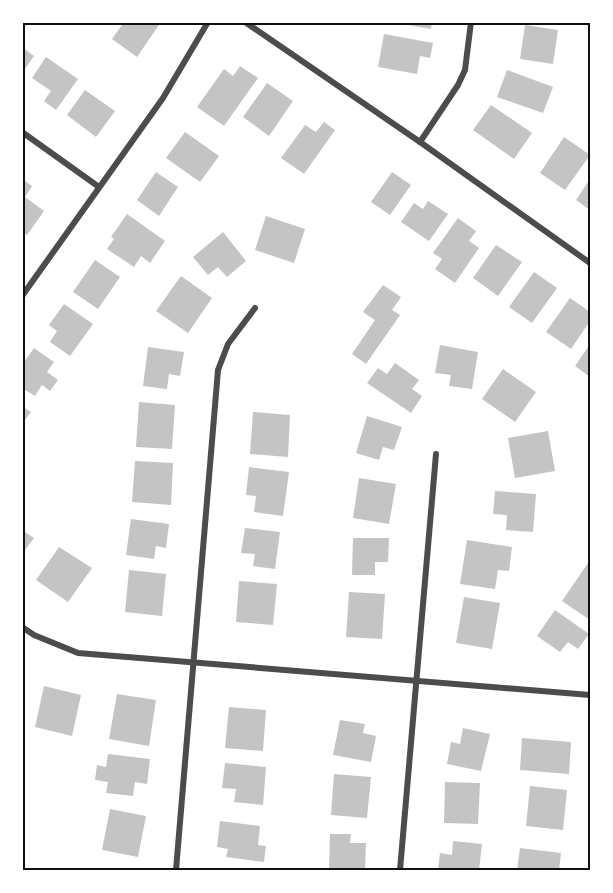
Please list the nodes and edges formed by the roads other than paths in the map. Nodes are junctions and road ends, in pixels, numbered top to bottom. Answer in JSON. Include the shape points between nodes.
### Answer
{"nodes":[{"id":1,"x":208,"y":22,"type":"edge"},
{"id":2,"x":245,"y":22,"type":"edge"},
{"id":3,"x":471,"y":22,"type":"edge"},
{"id":4,"x":22,"y":132,"type":"edge"},
{"id":5,"x":420,"y":142,"type":"junction"},
{"id":6,"x":99,"y":187,"type":"junction"},
{"id":7,"x":591,"y":263,"type":"edge"},
{"id":8,"x":22,"y":296,"type":"edge"},
{"id":9,"x":255,"y":308,"type":"dead end"},
{"id":10,"x":436,"y":454,"type":"dead end"},
{"id":11,"x":22,"y":627,"type":"edge"},
{"id":12,"x":193,"y":663,"type":"junction"},
{"id":13,"x":416,"y":680,"type":"junction"},
{"id":14,"x":591,"y":695,"type":"edge"},
{"id":15,"x":176,"y":870,"type":"edge"},
{"id":16,"x":400,"y":870,"type":"edge"}],
"edges":[{"from":1,"to":6,"type":"street","via":[[164,98]]},
{"from":2,"to":5,"type":"street"},
{"from":3,"to":5,"type":"street","via":[[465,70]]},
{"from":4,"to":6,"type":"street"},
{"from":5,"to":7,"type":"street"},
{"from":6,"to":8,"type":"street"},
{"from":9,"to":12,"type":"street","via":[[228,344],[218,370]]},
{"from":10,"to":13,"type":"street"},
{"from":11,"to":12,"type":"street","via":[[78,653]]},
{"from":12,"to":13,"type":"street"},
{"from":12,"to":15,"type":"street"},
{"from":13,"to":14,"type":"street"},
{"from":13,"to":16,"type":"street"}]}
